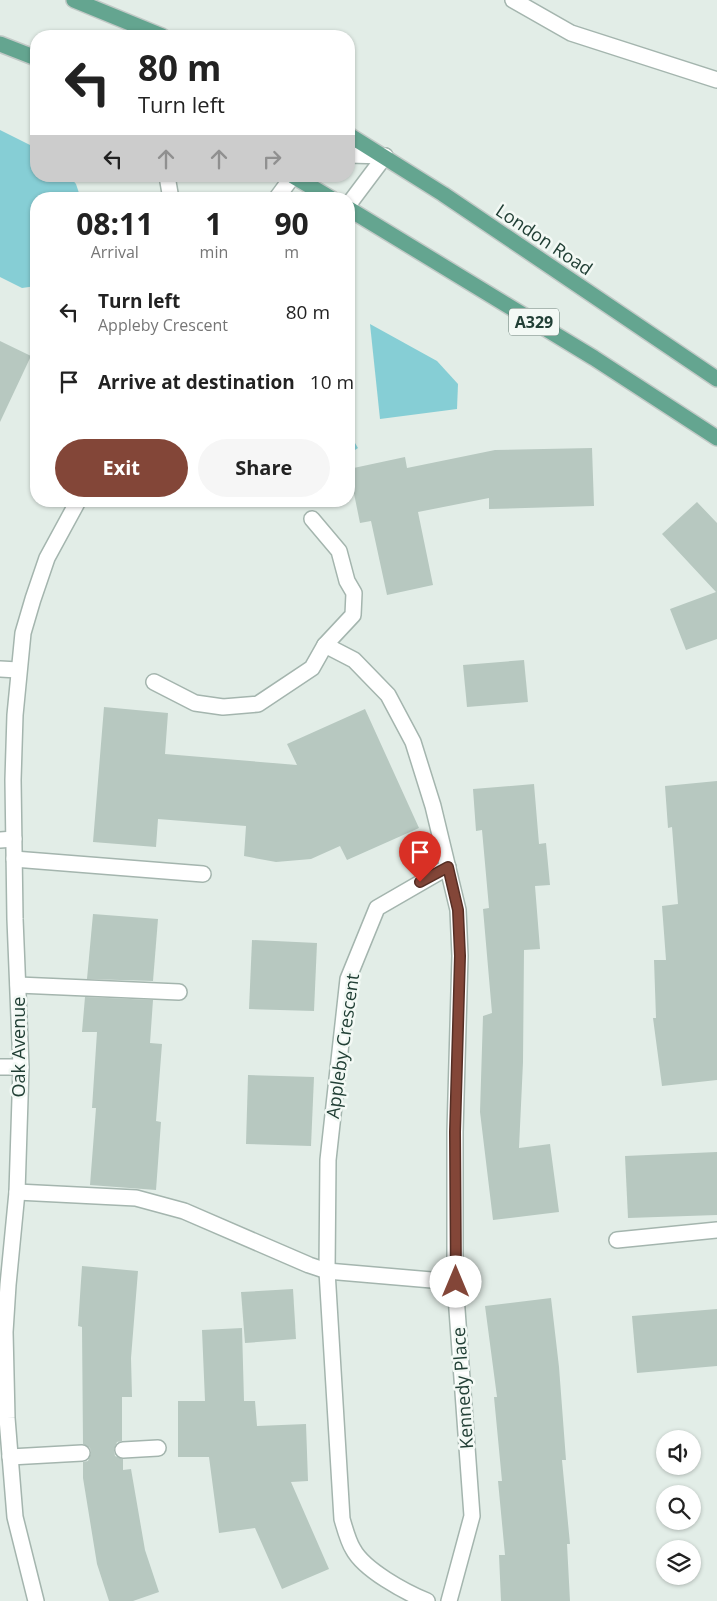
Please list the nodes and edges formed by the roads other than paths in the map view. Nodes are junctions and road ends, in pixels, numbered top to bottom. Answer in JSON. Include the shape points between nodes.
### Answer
{"nodes":[{"id":1,"x":74,"y":0,"type":"edge"},
{"id":2,"x":513,"y":0,"type":"edge"},
{"id":3,"x":147,"y":30,"type":"edge"},
{"id":4,"x":0,"y":44,"type":"edge"},
{"id":5,"x":30,"y":56,"type":"edge"},
{"id":6,"x":717,"y":80,"type":"edge"},
{"id":7,"x":355,"y":138,"type":"edge"},
{"id":8,"x":355,"y":155,"type":"edge"},
{"id":9,"x":385,"y":156,"type":"junction"},
{"id":10,"x":303,"y":182,"type":"edge"},
{"id":11,"x":320,"y":192,"type":"edge"},
{"id":12,"x":355,"y":196,"type":"edge"},
{"id":13,"x":355,"y":213,"type":"edge"},
{"id":14,"x":717,"y":379,"type":"edge"},
{"id":15,"x":717,"y":438,"type":"edge"},
{"id":16,"x":75,"y":507,"type":"edge"},
{"id":17,"x":312,"y":519,"type":"dead end"},
{"id":18,"x":325,"y":645,"type":"junction"},
{"id":19,"x":0,"y":669,"type":"edge"},
{"id":20,"x":18,"y":670,"type":"junction"},
{"id":21,"x":154,"y":682,"type":"dead end"},
{"id":22,"x":7,"y":839,"type":"edge"},
{"id":23,"x":14,"y":859,"type":"junction"},
{"id":24,"x":448,"y":867,"type":"junction"},
{"id":25,"x":202,"y":874,"type":"dead end"},
{"id":26,"x":18,"y":985,"type":"junction"},
{"id":27,"x":179,"y":992,"type":"dead end"},
{"id":28,"x":0,"y":1067,"type":"edge"},
{"id":29,"x":21,"y":1067,"type":"junction"},
{"id":30,"x":17,"y":1192,"type":"junction"},
{"id":31,"x":717,"y":1230,"type":"edge"},
{"id":32,"x":617,"y":1240,"type":"dead end"},
{"id":33,"x":327,"y":1271,"type":"junction"},
{"id":34,"x":456,"y":1282,"type":"junction"},
{"id":35,"x":158,"y":1448,"type":"dead end"},
{"id":36,"x":122,"y":1450,"type":"dead end"},
{"id":37,"x":82,"y":1453,"type":"dead end"},
{"id":38,"x":7,"y":1466,"type":"edge"},
{"id":39,"x":36,"y":1601,"type":"edge"},
{"id":40,"x":427,"y":1601,"type":"edge"},
{"id":41,"x":449,"y":1601,"type":"edge"}],
"edges":[{"from":1,"to":3,"type":"main road"},
{"from":2,"to":6,"type":"street","via":[[572,34]]},
{"from":4,"to":5,"type":"main road"},
{"from":7,"to":9,"type":"main road","name":"London Road"},
{"from":8,"to":9,"type":"street"},
{"from":9,"to":12,"type":"street"},
{"from":9,"to":14,"type":"main road","name":"London Road"},
{"from":10,"to":11,"type":"main road"},
{"from":13,"to":15,"type":"main road","number":"A329","via":[[594,358]]},
{"from":16,"to":20,"type":"street","name":"Oak Avenue","via":[[47,558],[23,633]]},
{"from":17,"to":18,"type":"street","via":[[338,551],[354,594],[353,615]]},
{"from":18,"to":21,"type":"street","via":[[312,668],[258,704],[223,707],[195,703]]},
{"from":18,"to":24,"type":"street","name":"Kennedy Place","via":[[354,660],[388,695],[413,742]]},
{"from":19,"to":20,"type":"street"},
{"from":20,"to":22,"type":"street","name":"Oak Avenue"},
{"from":22,"to":23,"type":"street","name":"Oak Avenue"},
{"from":23,"to":25,"type":"street"},
{"from":23,"to":26,"type":"street","name":"Oak Avenue"},
{"from":24,"to":33,"type":"street","name":"Appleby Crescent","via":[[377,908],[348,979],[328,1160]]},
{"from":24,"to":34,"type":"street","name":"Kennedy Place","via":[[458,910],[460,956],[455,1132]]},
{"from":26,"to":27,"type":"street"},
{"from":26,"to":29,"type":"street","name":"Oak Avenue"},
{"from":28,"to":29,"type":"street"},
{"from":29,"to":30,"type":"street","name":"Oak Avenue"},
{"from":30,"to":33,"type":"street","via":[[136,1198],[184,1211]]},
{"from":30,"to":38,"type":"street","name":"Oak Avenue","via":[[5,1332]]},
{"from":31,"to":32,"type":"street"},
{"from":33,"to":34,"type":"street"},
{"from":33,"to":40,"type":"street","name":"Appleby Crescent","via":[[342,1520],[353,1550],[363,1561],[391,1583]]},
{"from":34,"to":41,"type":"street","name":"Kennedy Place","via":[[472,1516]]},
{"from":35,"to":36,"type":"street"},
{"from":37,"to":38,"type":"street"},
{"from":38,"to":39,"type":"street","name":"Oak Avenue","via":[[15,1517]]}]}
